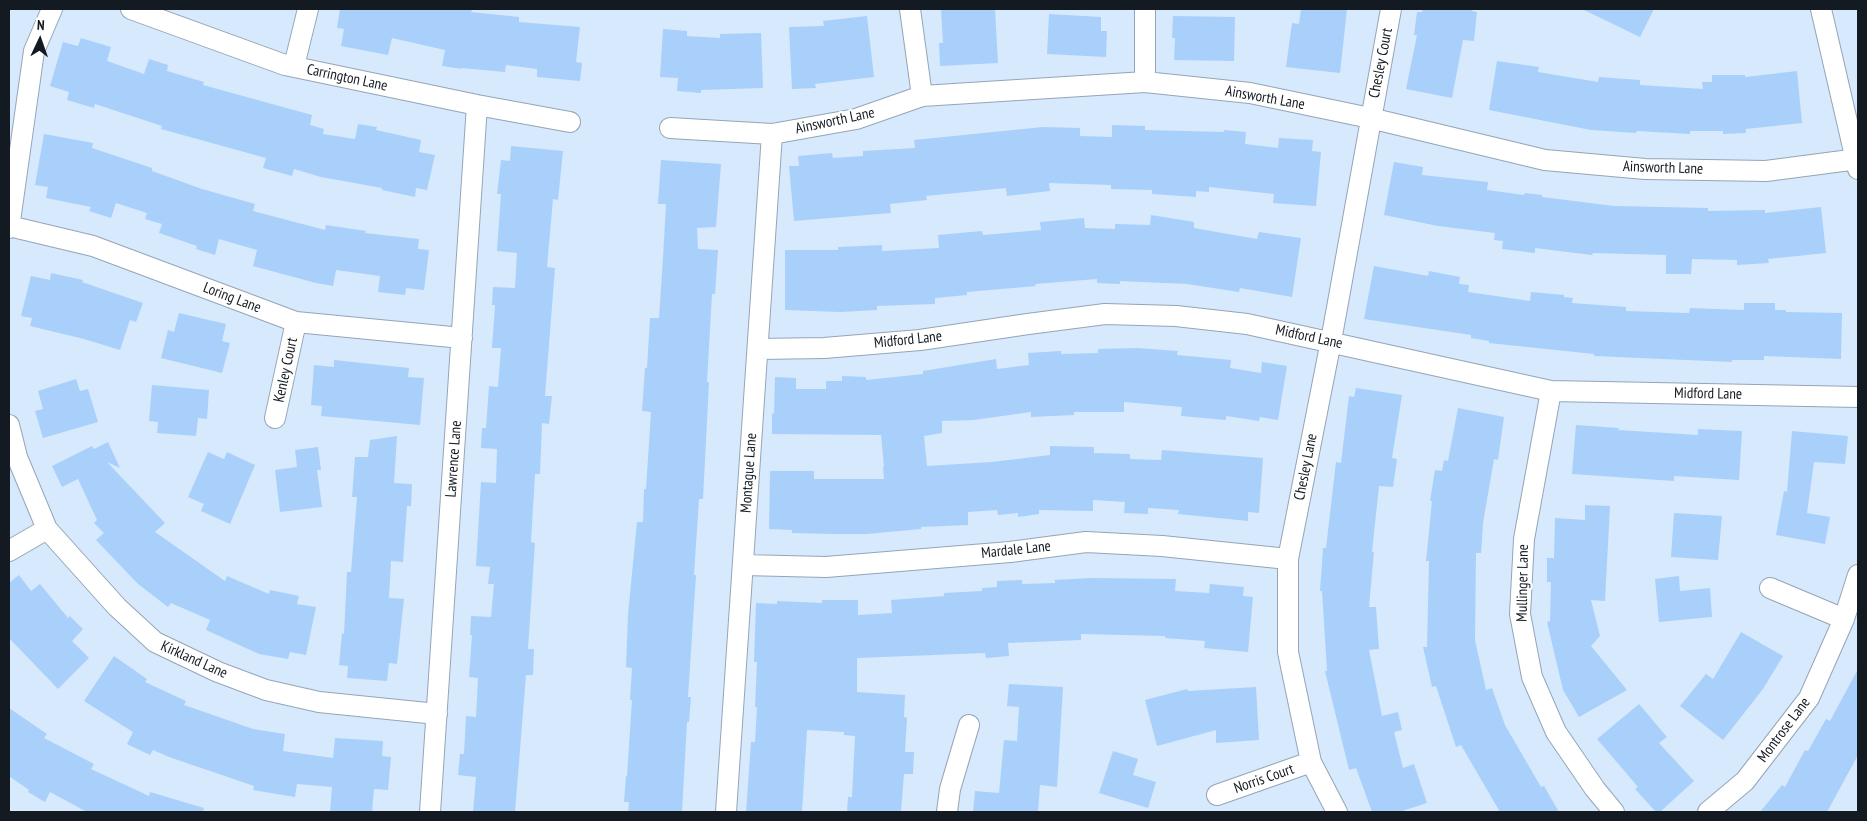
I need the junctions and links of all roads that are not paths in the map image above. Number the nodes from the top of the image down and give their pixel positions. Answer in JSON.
{"nodes":[{"id":1,"x":52,"y":9,"type":"edge"},
{"id":2,"x":131,"y":9,"type":"edge"},
{"id":3,"x":308,"y":9,"type":"edge"},
{"id":4,"x":910,"y":9,"type":"edge"},
{"id":5,"x":1145,"y":9,"type":"edge"},
{"id":6,"x":1391,"y":9,"type":"edge"},
{"id":7,"x":1821,"y":9,"type":"edge"},
{"id":8,"x":294,"y":66,"type":"junction"},
{"id":9,"x":1145,"y":82,"type":"junction"},
{"id":10,"x":922,"y":96,"type":"junction"},
{"id":11,"x":477,"y":105,"type":"junction"},
{"id":12,"x":1370,"y":118,"type":"junction"},
{"id":13,"x":570,"y":122,"type":"dead end"},
{"id":14,"x":670,"y":128,"type":"dead end"},
{"id":15,"x":772,"y":134,"type":"junction"},
{"id":16,"x":1858,"y":162,"type":"edge"},
{"id":17,"x":9,"y":227,"type":"edge"},
{"id":18,"x":296,"y":322,"type":"junction"},
{"id":19,"x":462,"y":338,"type":"junction"},
{"id":20,"x":1331,"y":341,"type":"junction"},
{"id":21,"x":758,"y":349,"type":"junction"},
{"id":22,"x":1551,"y":391,"type":"junction"},
{"id":23,"x":1858,"y":397,"type":"edge"},
{"id":24,"x":275,"y":418,"type":"dead end"},
{"id":25,"x":9,"y":425,"type":"edge"},
{"id":26,"x":47,"y":529,"type":"junction"},
{"id":27,"x":9,"y":551,"type":"edge"},
{"id":28,"x":1288,"y":559,"type":"junction"},
{"id":29,"x":743,"y":565,"type":"junction"},
{"id":30,"x":1858,"y":575,"type":"edge"},
{"id":31,"x":1770,"y":588,"type":"dead end"},
{"id":32,"x":1844,"y":619,"type":"junction"},
{"id":33,"x":437,"y":714,"type":"junction"},
{"id":34,"x":969,"y":725,"type":"dead end"},
{"id":35,"x":1311,"y":762,"type":"junction"},
{"id":36,"x":1216,"y":795,"type":"dead end"},
{"id":37,"x":430,"y":812,"type":"edge"},
{"id":38,"x":726,"y":812,"type":"edge"},
{"id":39,"x":947,"y":812,"type":"edge"},
{"id":40,"x":1337,"y":812,"type":"edge"},
{"id":41,"x":1614,"y":812,"type":"edge"},
{"id":42,"x":1708,"y":812,"type":"edge"}],
"edges":[{"from":1,"to":17,"type":"street"},
{"from":2,"to":8,"type":"street","name":"Carrington Lane"},
{"from":3,"to":8,"type":"street"},
{"from":4,"to":10,"type":"street"},
{"from":5,"to":9,"type":"street"},
{"from":6,"to":12,"type":"street","name":"Chesley Court"},
{"from":7,"to":16,"type":"street"},
{"from":8,"to":11,"type":"street","name":"Carrington Lane"},
{"from":9,"to":10,"type":"street","name":"Ainsworth Lane"},
{"from":9,"to":12,"type":"street","name":"Ainsworth Lane"},
{"from":10,"to":15,"type":"street","name":"Ainsworth Lane"},
{"from":11,"to":13,"type":"street","name":"Carrington Lane"},
{"from":11,"to":19,"type":"street","name":"Lawrence Lane"},
{"from":12,"to":16,"type":"street","name":"Ainsworth Lane"},
{"from":12,"to":20,"type":"street","name":"Chesley Lane"},
{"from":14,"to":15,"type":"street","name":"Ainsworth Lane"},
{"from":15,"to":21,"type":"street","name":"Montague Lane"},
{"from":17,"to":18,"type":"street","name":"Loring Lane"},
{"from":18,"to":19,"type":"street","name":"Loring Lane"},
{"from":18,"to":24,"type":"street","name":"Kenley Court"},
{"from":19,"to":33,"type":"street","name":"Lawrence Lane"},
{"from":20,"to":21,"type":"street","name":"Midford Lane"},
{"from":20,"to":22,"type":"street","name":"Midford Lane"},
{"from":20,"to":28,"type":"street","name":"Chesley Lane"},
{"from":21,"to":29,"type":"street","name":"Montague Lane"},
{"from":22,"to":23,"type":"street","name":"Midford Lane"},
{"from":22,"to":41,"type":"street","name":"Mullinger Lane"},
{"from":25,"to":26,"type":"street","name":"Kirkland Lane"},
{"from":26,"to":27,"type":"street"},
{"from":26,"to":33,"type":"street","name":"Kirkland Lane"},
{"from":28,"to":29,"type":"street","name":"Mardale Lane"},
{"from":28,"to":35,"type":"street","name":"Chesley Lane"},
{"from":29,"to":38,"type":"street","name":"Montague Lane"},
{"from":30,"to":32,"type":"street","name":"Montrose Lane"},
{"from":31,"to":32,"type":"street"},
{"from":32,"to":42,"type":"street","name":"Montrose Lane"},
{"from":33,"to":37,"type":"street","name":"Lawrence Lane"},
{"from":34,"to":39,"type":"street"},
{"from":35,"to":36,"type":"street","name":"Norris Court"},
{"from":35,"to":40,"type":"street","name":"Chesley Lane"}]}
